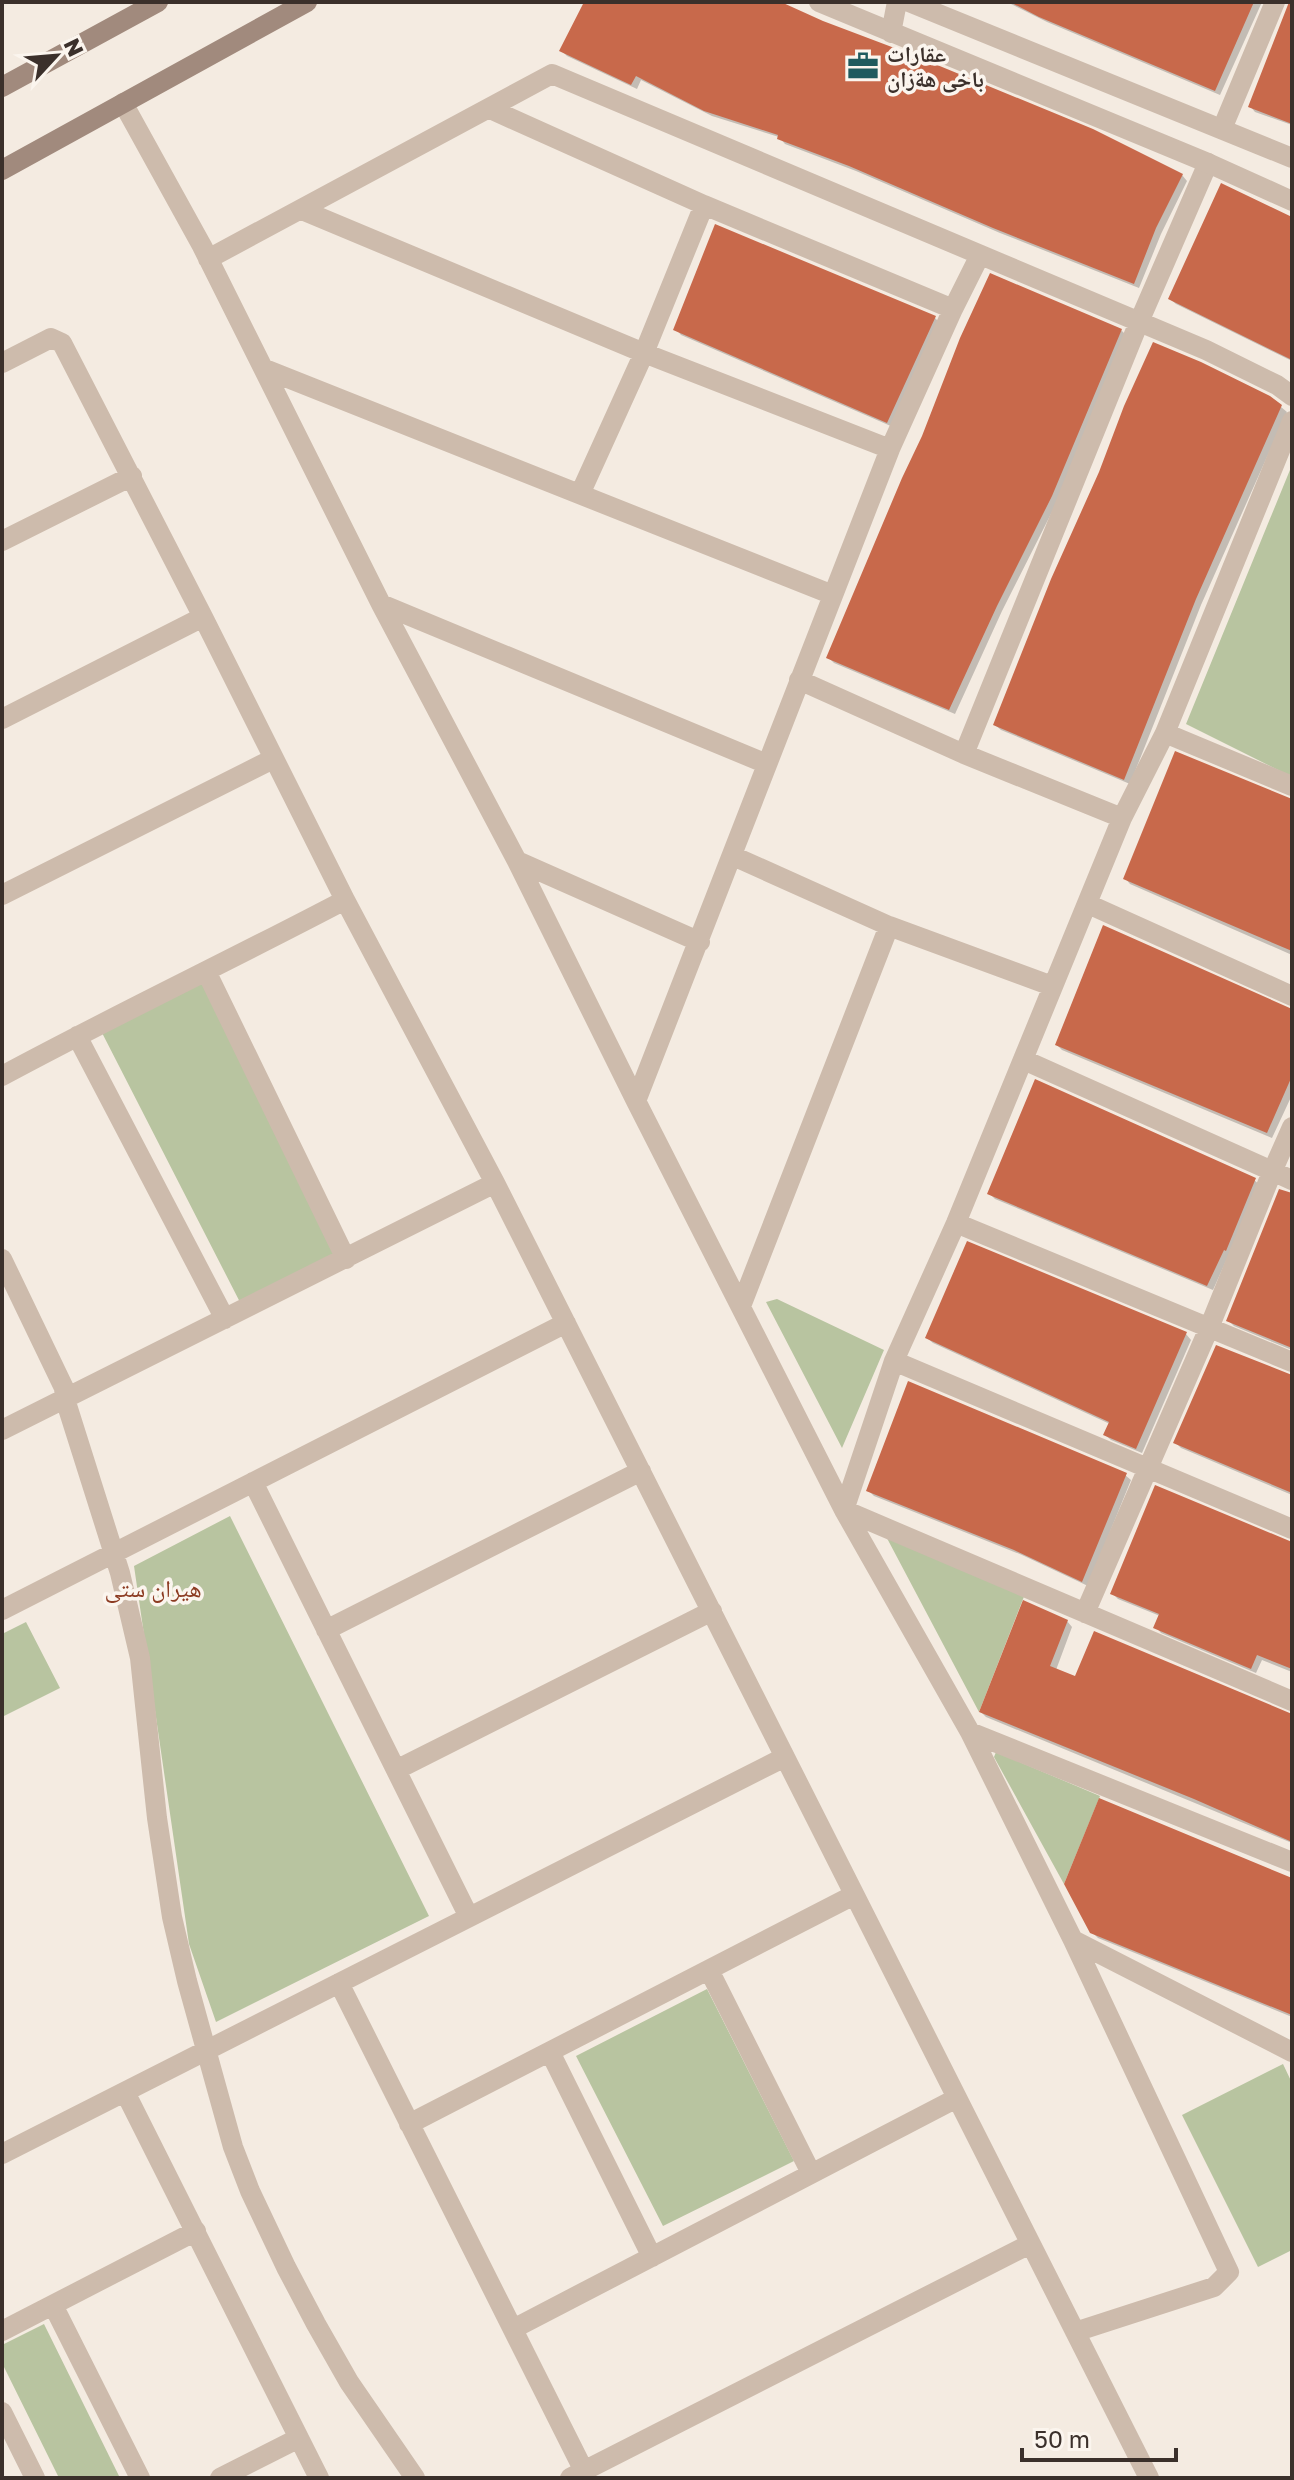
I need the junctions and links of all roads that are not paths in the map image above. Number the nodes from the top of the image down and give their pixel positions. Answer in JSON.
{"nodes":[{"id":1,"x":158,"y":2,"type":"edge"},
{"id":2,"x":307,"y":2,"type":"edge"},
{"id":3,"x":819,"y":2,"type":"edge"},
{"id":4,"x":897,"y":2,"type":"edge"},
{"id":5,"x":909,"y":2,"type":"edge"},
{"id":6,"x":1275,"y":2,"type":"edge"},
{"id":7,"x":891,"y":33,"type":"junction"},
{"id":8,"x":2,"y":87,"type":"edge"},
{"id":9,"x":123,"y":103,"type":"junction"},
{"id":10,"x":490,"y":109,"type":"junction"},
{"id":11,"x":1222,"y":129,"type":"junction"},
{"id":12,"x":1292,"y":158,"type":"edge"},
{"id":13,"x":1208,"y":163,"type":"junction"},
{"id":14,"x":2,"y":170,"type":"edge"},
{"id":15,"x":1292,"y":201,"type":"edge"},
{"id":16,"x":704,"y":205,"type":"junction"},
{"id":17,"x":302,"y":210,"type":"junction"},
{"id":18,"x":980,"y":255,"type":"junction"},
{"id":19,"x":208,"y":259,"type":"junction"},
{"id":20,"x":953,"y":309,"type":"junction"},
{"id":21,"x":1139,"y":322,"type":"junction"},
{"id":22,"x":644,"y":353,"type":"junction"},
{"id":23,"x":2,"y":363,"type":"edge"},
{"id":24,"x":265,"y":369,"type":"junction"},
{"id":25,"x":1292,"y":396,"type":"edge"},
{"id":26,"x":1292,"y":421,"type":"edge"},
{"id":27,"x":890,"y":449,"type":"junction"},
{"id":28,"x":132,"y":476,"type":"junction"},
{"id":29,"x":580,"y":494,"type":"junction"},
{"id":30,"x":2,"y":541,"type":"edge"},
{"id":31,"x":833,"y":595,"type":"junction"},
{"id":32,"x":381,"y":604,"type":"junction"},
{"id":33,"x":203,"y":617,"type":"junction"},
{"id":34,"x":799,"y":680,"type":"junction"},
{"id":35,"x":2,"y":719,"type":"edge"},
{"id":36,"x":1165,"y":733,"type":"junction"},
{"id":37,"x":964,"y":754,"type":"junction"},
{"id":38,"x":273,"y":759,"type":"junction"},
{"id":39,"x":767,"y":764,"type":"junction"},
{"id":40,"x":1292,"y":786,"type":"edge"},
{"id":41,"x":1122,"y":818,"type":"junction"},
{"id":42,"x":733,"y":856,"type":"junction"},
{"id":43,"x":517,"y":861,"type":"junction"},
{"id":44,"x":2,"y":895,"type":"edge"},
{"id":45,"x":345,"y":900,"type":"junction"},
{"id":46,"x":1088,"y":904,"type":"junction"},
{"id":47,"x":889,"y":926,"type":"junction"},
{"id":48,"x":700,"y":942,"type":"junction"},
{"id":49,"x":207,"y":973,"type":"junction"},
{"id":50,"x":1052,"y":986,"type":"junction"},
{"id":51,"x":1292,"y":996,"type":"edge"},
{"id":52,"x":77,"y":1036,"type":"junction"},
{"id":53,"x":1024,"y":1060,"type":"junction"},
{"id":54,"x":2,"y":1076,"type":"edge"},
{"id":55,"x":636,"y":1101,"type":"junction"},
{"id":56,"x":1292,"y":1127,"type":"edge"},
{"id":57,"x":1272,"y":1172,"type":"junction"},
{"id":58,"x":1292,"y":1180,"type":"edge"},
{"id":59,"x":495,"y":1183,"type":"junction"},
{"id":60,"x":956,"y":1223,"type":"junction"},
{"id":61,"x":2,"y":1259,"type":"edge"},
{"id":62,"x":346,"y":1259,"type":"junction"},
{"id":63,"x":741,"y":1306,"type":"junction"},
{"id":64,"x":225,"y":1319,"type":"junction"},
{"id":65,"x":566,"y":1323,"type":"junction"},
{"id":66,"x":1209,"y":1328,"type":"junction"},
{"id":67,"x":894,"y":1361,"type":"junction"},
{"id":68,"x":1292,"y":1362,"type":"edge"},
{"id":69,"x":65,"y":1399,"type":"junction"},
{"id":70,"x":2,"y":1430,"type":"edge"},
{"id":71,"x":1147,"y":1468,"type":"junction"},
{"id":72,"x":641,"y":1471,"type":"junction"},
{"id":73,"x":253,"y":1482,"type":"junction"},
{"id":74,"x":844,"y":1510,"type":"junction"},
{"id":75,"x":1292,"y":1529,"type":"edge"},
{"id":76,"x":114,"y":1553,"type":"junction"},
{"id":77,"x":2,"y":1610,"type":"edge"},
{"id":78,"x":712,"y":1611,"type":"junction"},
{"id":79,"x":1085,"y":1613,"type":"junction"},
{"id":80,"x":326,"y":1630,"type":"junction"},
{"id":81,"x":1292,"y":1701,"type":"edge"},
{"id":82,"x":970,"y":1732,"type":"junction"},
{"id":83,"x":785,"y":1757,"type":"junction"},
{"id":84,"x":396,"y":1770,"type":"junction"},
{"id":85,"x":1292,"y":1862,"type":"edge"},
{"id":86,"x":854,"y":1895,"type":"junction"},
{"id":87,"x":469,"y":1917,"type":"junction"},
{"id":88,"x":1073,"y":1940,"type":"junction"},
{"id":89,"x":709,"y":1970,"type":"junction"},
{"id":90,"x":339,"y":1983,"type":"junction"},
{"id":91,"x":206,"y":2051,"type":"junction"},
{"id":92,"x":550,"y":2052,"type":"junction"},
{"id":93,"x":1292,"y":2052,"type":"edge"},
{"id":94,"x":125,"y":2092,"type":"junction"},
{"id":95,"x":957,"y":2098,"type":"junction"},
{"id":96,"x":409,"y":2124,"type":"junction"},
{"id":97,"x":2,"y":2154,"type":"edge"},
{"id":98,"x":811,"y":2173,"type":"junction"},
{"id":99,"x":196,"y":2231,"type":"junction"},
{"id":100,"x":1030,"y":2244,"type":"junction"},
{"id":101,"x":652,"y":2257,"type":"junction"},
{"id":102,"x":53,"y":2305,"type":"junction"},
{"id":103,"x":513,"y":2329,"type":"junction"},
{"id":104,"x":2,"y":2331,"type":"edge"},
{"id":105,"x":1075,"y":2332,"type":"junction"},
{"id":106,"x":2,"y":2412,"type":"edge"},
{"id":107,"x":299,"y":2438,"type":"junction"},
{"id":108,"x":577,"y":2474,"type":"edge"},
{"id":109,"x":35,"y":2478,"type":"edge"},
{"id":110,"x":140,"y":2478,"type":"edge"},
{"id":111,"x":220,"y":2478,"type":"edge"},
{"id":112,"x":319,"y":2478,"type":"edge"},
{"id":113,"x":415,"y":2478,"type":"edge"},
{"id":114,"x":1149,"y":2478,"type":"edge"}],
"edges":[{"from":1,"to":8,"type":"main road"},
{"from":2,"to":9,"type":"main road"},
{"from":3,"to":7,"type":"street"},
{"from":4,"to":7,"type":"street"},
{"from":5,"to":11,"type":"street"},
{"from":6,"to":11,"type":"street"},
{"from":7,"to":13,"type":"street"},
{"from":9,"to":14,"type":"main road"},
{"from":9,"to":19,"type":"street"},
{"from":10,"to":16,"type":"street"},
{"from":10,"to":17,"type":"street"},
{"from":10,"to":18,"type":"street"},
{"from":11,"to":12,"type":"street"},
{"from":13,"to":15,"type":"street"},
{"from":13,"to":21,"type":"street"},
{"from":16,"to":20,"type":"street"},
{"from":16,"to":22,"type":"street"},
{"from":17,"to":19,"type":"street"},
{"from":17,"to":22,"type":"street"},
{"from":18,"to":20,"type":"street"},
{"from":18,"to":21,"type":"street"},
{"from":19,"to":24,"type":"street"},
{"from":20,"to":27,"type":"street"},
{"from":21,"to":25,"type":"street"},
{"from":21,"to":37,"type":"street"},
{"from":22,"to":27,"type":"street"},
{"from":22,"to":29,"type":"street"},
{"from":23,"to":28,"type":"street"},
{"from":24,"to":29,"type":"street"},
{"from":24,"to":32,"type":"street"},
{"from":26,"to":36,"type":"street"},
{"from":27,"to":31,"type":"street"},
{"from":28,"to":30,"type":"street"},
{"from":28,"to":33,"type":"street"},
{"from":29,"to":31,"type":"street"},
{"from":31,"to":34,"type":"street"},
{"from":32,"to":39,"type":"street"},
{"from":32,"to":43,"type":"street"},
{"from":33,"to":35,"type":"street"},
{"from":33,"to":38,"type":"street"},
{"from":34,"to":37,"type":"street"},
{"from":34,"to":39,"type":"street"},
{"from":36,"to":40,"type":"street"},
{"from":36,"to":41,"type":"street"},
{"from":37,"to":41,"type":"street"},
{"from":38,"to":44,"type":"street"},
{"from":38,"to":45,"type":"street"},
{"from":39,"to":42,"type":"street"},
{"from":41,"to":46,"type":"street"},
{"from":42,"to":47,"type":"street"},
{"from":42,"to":48,"type":"street"},
{"from":43,"to":48,"type":"street"},
{"from":43,"to":55,"type":"street"},
{"from":45,"to":49,"type":"street"},
{"from":45,"to":59,"type":"street"},
{"from":46,"to":50,"type":"street"},
{"from":46,"to":51,"type":"street"},
{"from":47,"to":50,"type":"street"},
{"from":47,"to":63,"type":"street"},
{"from":48,"to":55,"type":"street"},
{"from":49,"to":52,"type":"street"},
{"from":49,"to":62,"type":"street"},
{"from":50,"to":53,"type":"street"},
{"from":52,"to":54,"type":"street"},
{"from":52,"to":64,"type":"street"},
{"from":53,"to":57,"type":"street"},
{"from":53,"to":60,"type":"street"},
{"from":55,"to":63,"type":"street"},
{"from":56,"to":57,"type":"street"},
{"from":57,"to":58,"type":"street"},
{"from":57,"to":66,"type":"street"},
{"from":59,"to":62,"type":"street"},
{"from":59,"to":65,"type":"street"},
{"from":60,"to":66,"type":"street"},
{"from":60,"to":67,"type":"street"},
{"from":61,"to":69,"type":"street"},
{"from":62,"to":64,"type":"street"},
{"from":63,"to":74,"type":"street"},
{"from":64,"to":69,"type":"street"},
{"from":65,"to":72,"type":"street"},
{"from":65,"to":73,"type":"street"},
{"from":66,"to":68,"type":"street"},
{"from":66,"to":71,"type":"street"},
{"from":67,"to":71,"type":"street"},
{"from":67,"to":74,"type":"street"},
{"from":69,"to":70,"type":"street"},
{"from":69,"to":76,"type":"street"},
{"from":71,"to":75,"type":"street"},
{"from":71,"to":79,"type":"street"},
{"from":72,"to":78,"type":"street"},
{"from":72,"to":80,"type":"street"},
{"from":73,"to":76,"type":"street"},
{"from":73,"to":80,"type":"street"},
{"from":74,"to":79,"type":"street"},
{"from":74,"to":82,"type":"street"},
{"from":76,"to":77,"type":"street"},
{"from":76,"to":91,"type":"street"},
{"from":78,"to":83,"type":"street"},
{"from":78,"to":84,"type":"street"},
{"from":79,"to":81,"type":"street"},
{"from":80,"to":84,"type":"street"},
{"from":82,"to":85,"type":"street"},
{"from":82,"to":88,"type":"street"},
{"from":83,"to":86,"type":"street"},
{"from":83,"to":87,"type":"street"},
{"from":84,"to":87,"type":"street"},
{"from":86,"to":89,"type":"street"},
{"from":86,"to":95,"type":"street"},
{"from":87,"to":90,"type":"street"},
{"from":88,"to":93,"type":"street"},
{"from":88,"to":105,"type":"street"},
{"from":89,"to":92,"type":"street"},
{"from":89,"to":98,"type":"street"},
{"from":90,"to":91,"type":"street"},
{"from":90,"to":96,"type":"street"},
{"from":91,"to":94,"type":"street"},
{"from":91,"to":113,"type":"street"},
{"from":92,"to":96,"type":"street"},
{"from":92,"to":101,"type":"street"},
{"from":94,"to":97,"type":"street"},
{"from":94,"to":99,"type":"street"},
{"from":95,"to":98,"type":"street"},
{"from":95,"to":100,"type":"street"},
{"from":96,"to":103,"type":"street"},
{"from":98,"to":101,"type":"street"},
{"from":99,"to":102,"type":"street"},
{"from":99,"to":107,"type":"street"},
{"from":100,"to":105,"type":"street"},
{"from":100,"to":108,"type":"street"},
{"from":101,"to":103,"type":"street"},
{"from":102,"to":104,"type":"street"},
{"from":102,"to":110,"type":"street"},
{"from":103,"to":108,"type":"street"},
{"from":105,"to":114,"type":"street"},
{"from":106,"to":109,"type":"street"},
{"from":107,"to":111,"type":"street"},
{"from":107,"to":112,"type":"street"}]}
